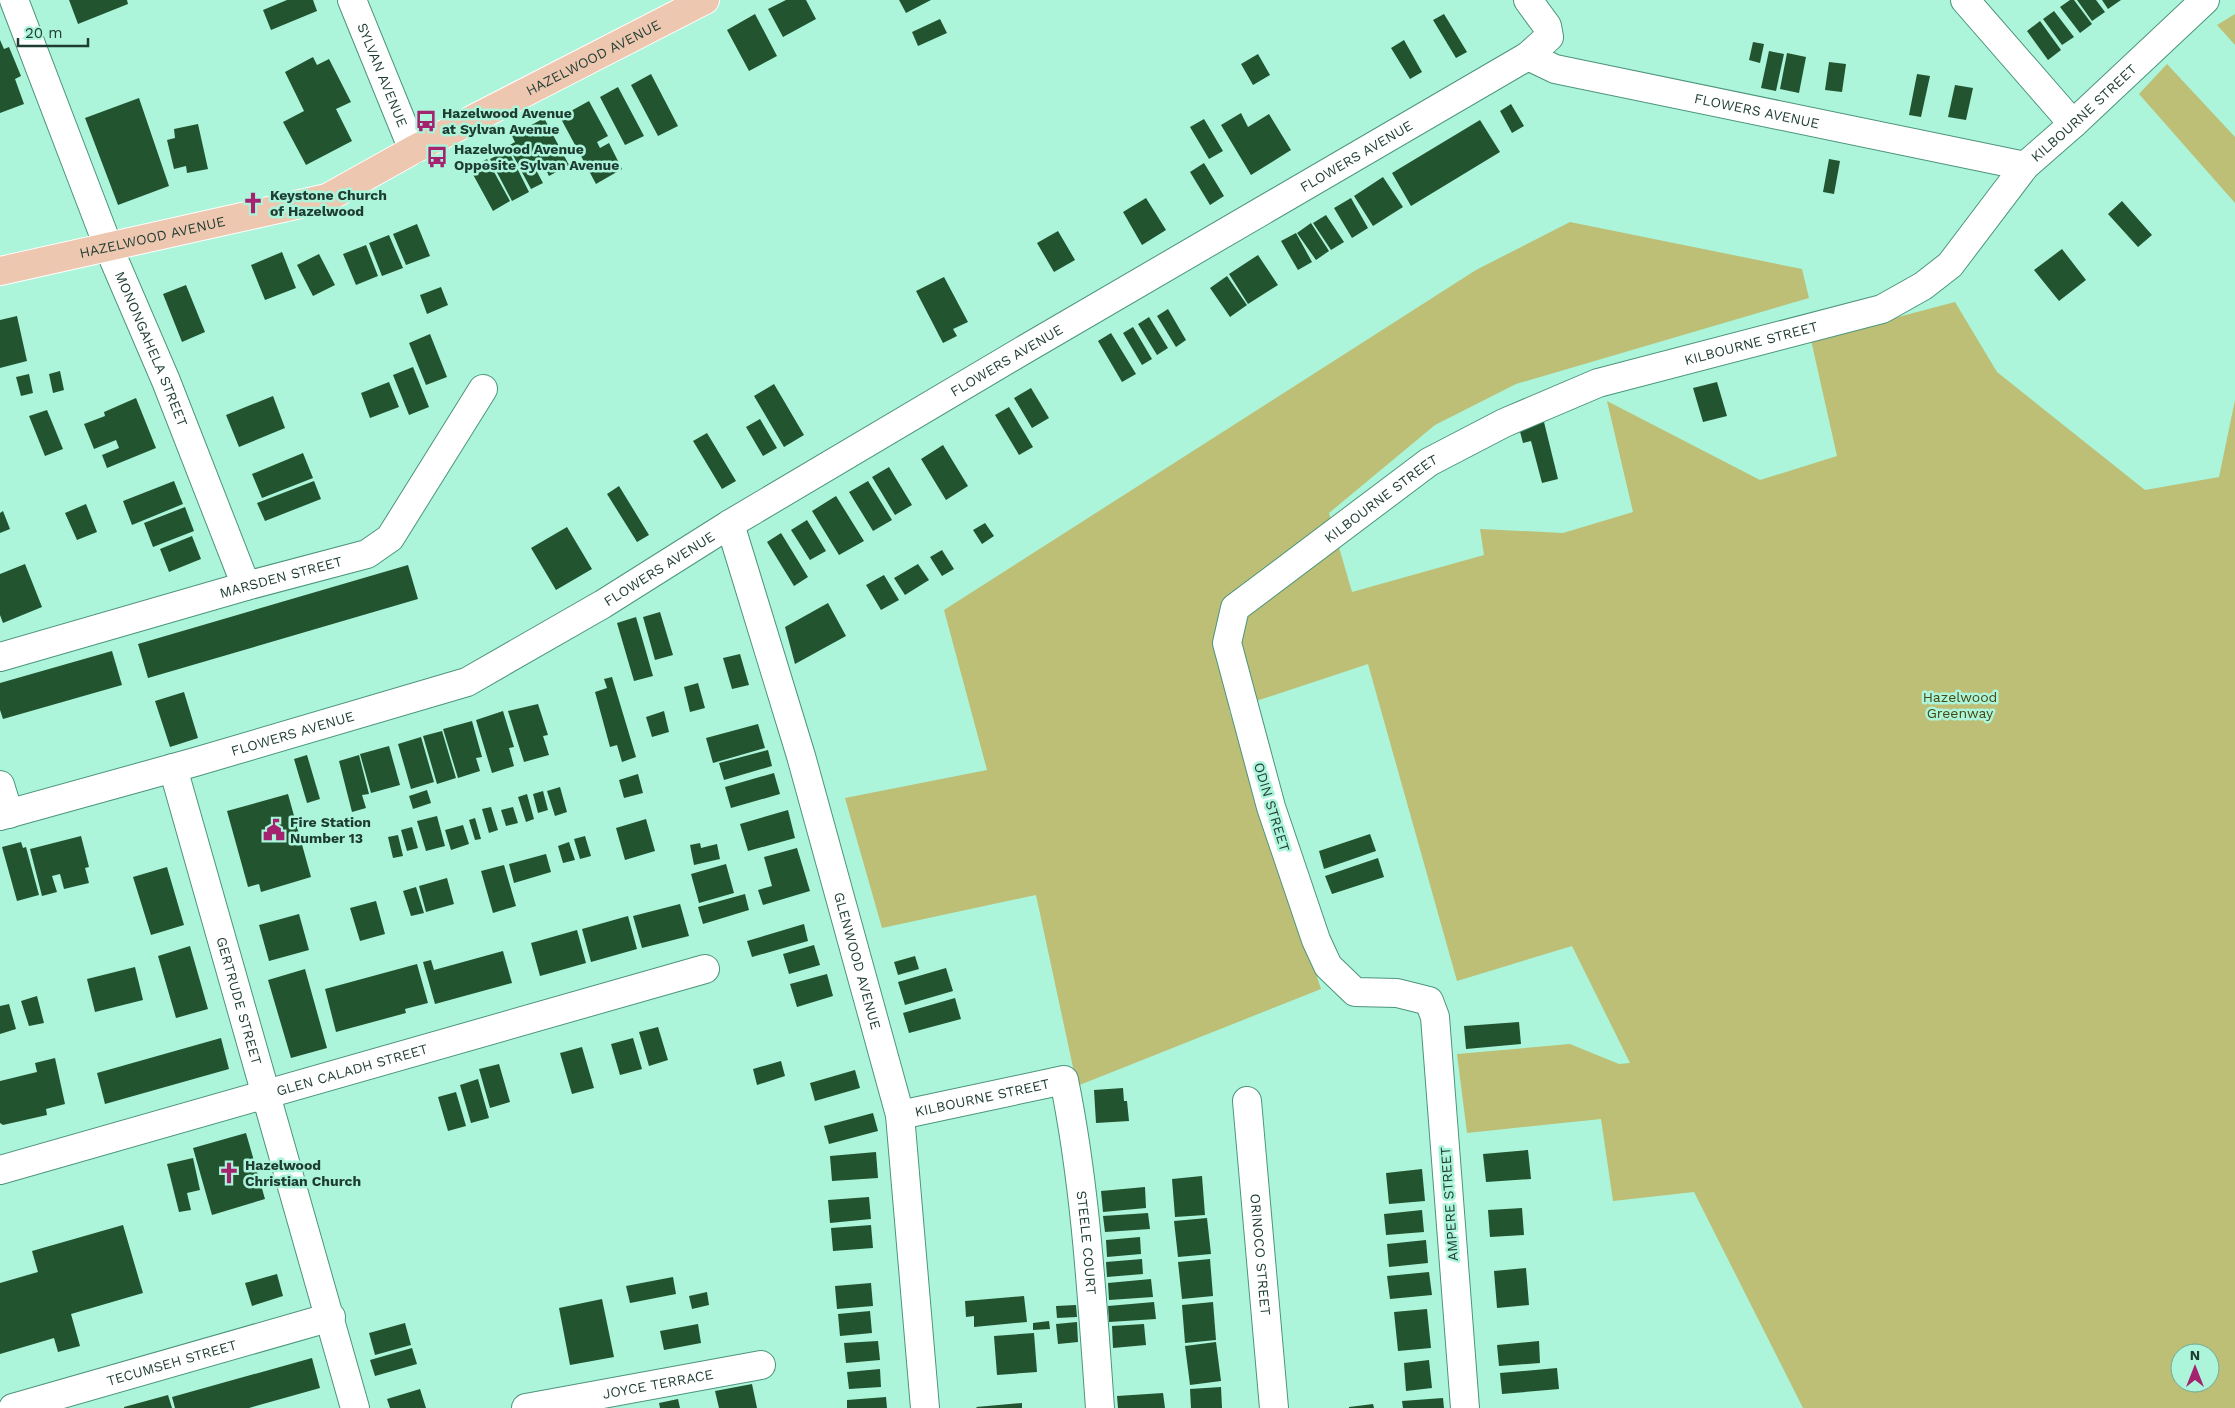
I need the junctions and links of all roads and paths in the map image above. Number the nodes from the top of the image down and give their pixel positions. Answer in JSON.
{"nodes":[{"id":1,"x":14,"y":0,"type":"edge"},
{"id":2,"x":352,"y":0,"type":"edge"},
{"id":3,"x":705,"y":0,"type":"edge"},
{"id":4,"x":1528,"y":0,"type":"edge"},
{"id":5,"x":1965,"y":0,"type":"edge"},
{"id":6,"x":2205,"y":0,"type":"edge"},
{"id":7,"x":1528,"y":56,"type":"junction"},
{"id":8,"x":2073,"y":124,"type":"junction"},
{"id":9,"x":413,"y":150,"type":"junction"},
{"id":10,"x":2025,"y":166,"type":"junction"},
{"id":11,"x":108,"y":246,"type":"junction"},
{"id":12,"x":0,"y":271,"type":"edge"},
{"id":13,"x":483,"y":389,"type":"dead end"},
{"id":14,"x":730,"y":524,"type":"junction"},
{"id":15,"x":246,"y":586,"type":"junction"},
{"id":16,"x":1236,"y":608,"type":"joint"},
{"id":17,"x":0,"y":657,"type":"edge"},
{"id":18,"x":173,"y":768,"type":"junction"},
{"id":19,"x":0,"y":785,"type":"edge"},
{"id":20,"x":4,"y":815,"type":"edge"},
{"id":21,"x":705,"y":969,"type":"dead end"},
{"id":22,"x":1429,"y":1001,"type":"joint"},
{"id":23,"x":1064,"y":1080,"type":"joint"},
{"id":24,"x":264,"y":1094,"type":"junction"},
{"id":25,"x":1247,"y":1100,"type":"dead end"},
{"id":26,"x":900,"y":1115,"type":"junction"},
{"id":27,"x":0,"y":1170,"type":"edge"},
{"id":28,"x":331,"y":1317,"type":"junction"},
{"id":29,"x":761,"y":1365,"type":"dead end"},
{"id":30,"x":13,"y":1408,"type":"edge"},
{"id":31,"x":355,"y":1408,"type":"edge"},
{"id":32,"x":526,"y":1408,"type":"edge"},
{"id":33,"x":925,"y":1408,"type":"edge"},
{"id":34,"x":1100,"y":1408,"type":"edge"},
{"id":35,"x":1274,"y":1408,"type":"edge"},
{"id":36,"x":1465,"y":1408,"type":"edge"}],
"edges":[{"from":1,"to":11,"type":"street","name":"MONONGAHELA STREET"},
{"from":2,"to":9,"type":"street","name":"SYLVAN AVENUE"},
{"from":3,"to":9,"type":"main road","name":"HAZELWOOD AVENUE"},
{"from":4,"to":7,"type":"street"},
{"from":5,"to":8,"type":"street"},
{"from":6,"to":8,"type":"street","name":"KILBOURNE STREET"},
{"from":7,"to":10,"type":"street","name":"FLOWERS AVENUE"},
{"from":7,"to":14,"type":"street","name":"FLOWERS AVENUE"},
{"from":8,"to":10,"type":"street","name":"KILBOURNE STREET"},
{"from":9,"to":11,"type":"main road","name":"HAZELWOOD AVENUE"},
{"from":10,"to":16,"type":"street","name":"KILBOURNE STREET"},
{"from":11,"to":12,"type":"main road","name":"HAZELWOOD AVENUE"},
{"from":11,"to":15,"type":"street","name":"MONONGAHELA STREET"},
{"from":13,"to":15,"type":"street","name":"MARSDEN STREET"},
{"from":14,"to":18,"type":"street","name":"FLOWERS AVENUE"},
{"from":14,"to":26,"type":"street","name":"GLENWOOD AVENUE"},
{"from":15,"to":17,"type":"street","name":"MARSDEN STREET"},
{"from":16,"to":22,"type":"street","name":"ODIN STREET"},
{"from":18,"to":20,"type":"street","name":"FLOWERS AVENUE"},
{"from":18,"to":24,"type":"street","name":"GERTRUDE STREET"},
{"from":19,"to":20,"type":"street"},
{"from":21,"to":24,"type":"street","name":"GLEN CALADH STREET"},
{"from":22,"to":36,"type":"street","name":"AMPERE STREET"},
{"from":23,"to":26,"type":"street","name":"KILBOURNE STREET"},
{"from":23,"to":34,"type":"street","name":"STEELE COURT"},
{"from":24,"to":27,"type":"street","name":"GLEN CALADH STREET"},
{"from":24,"to":28,"type":"street","name":"GERTRUDE STREET"},
{"from":25,"to":35,"type":"street","name":"ORINOCO STREET"},
{"from":26,"to":33,"type":"street","name":"GLENWOOD AVENUE"},
{"from":28,"to":30,"type":"street","name":"TECUMSEH STREET"},
{"from":28,"to":31,"type":"street","name":"GERTRUDE STREET"},
{"from":29,"to":32,"type":"street","name":"JOYCE TERRACE"}]}
